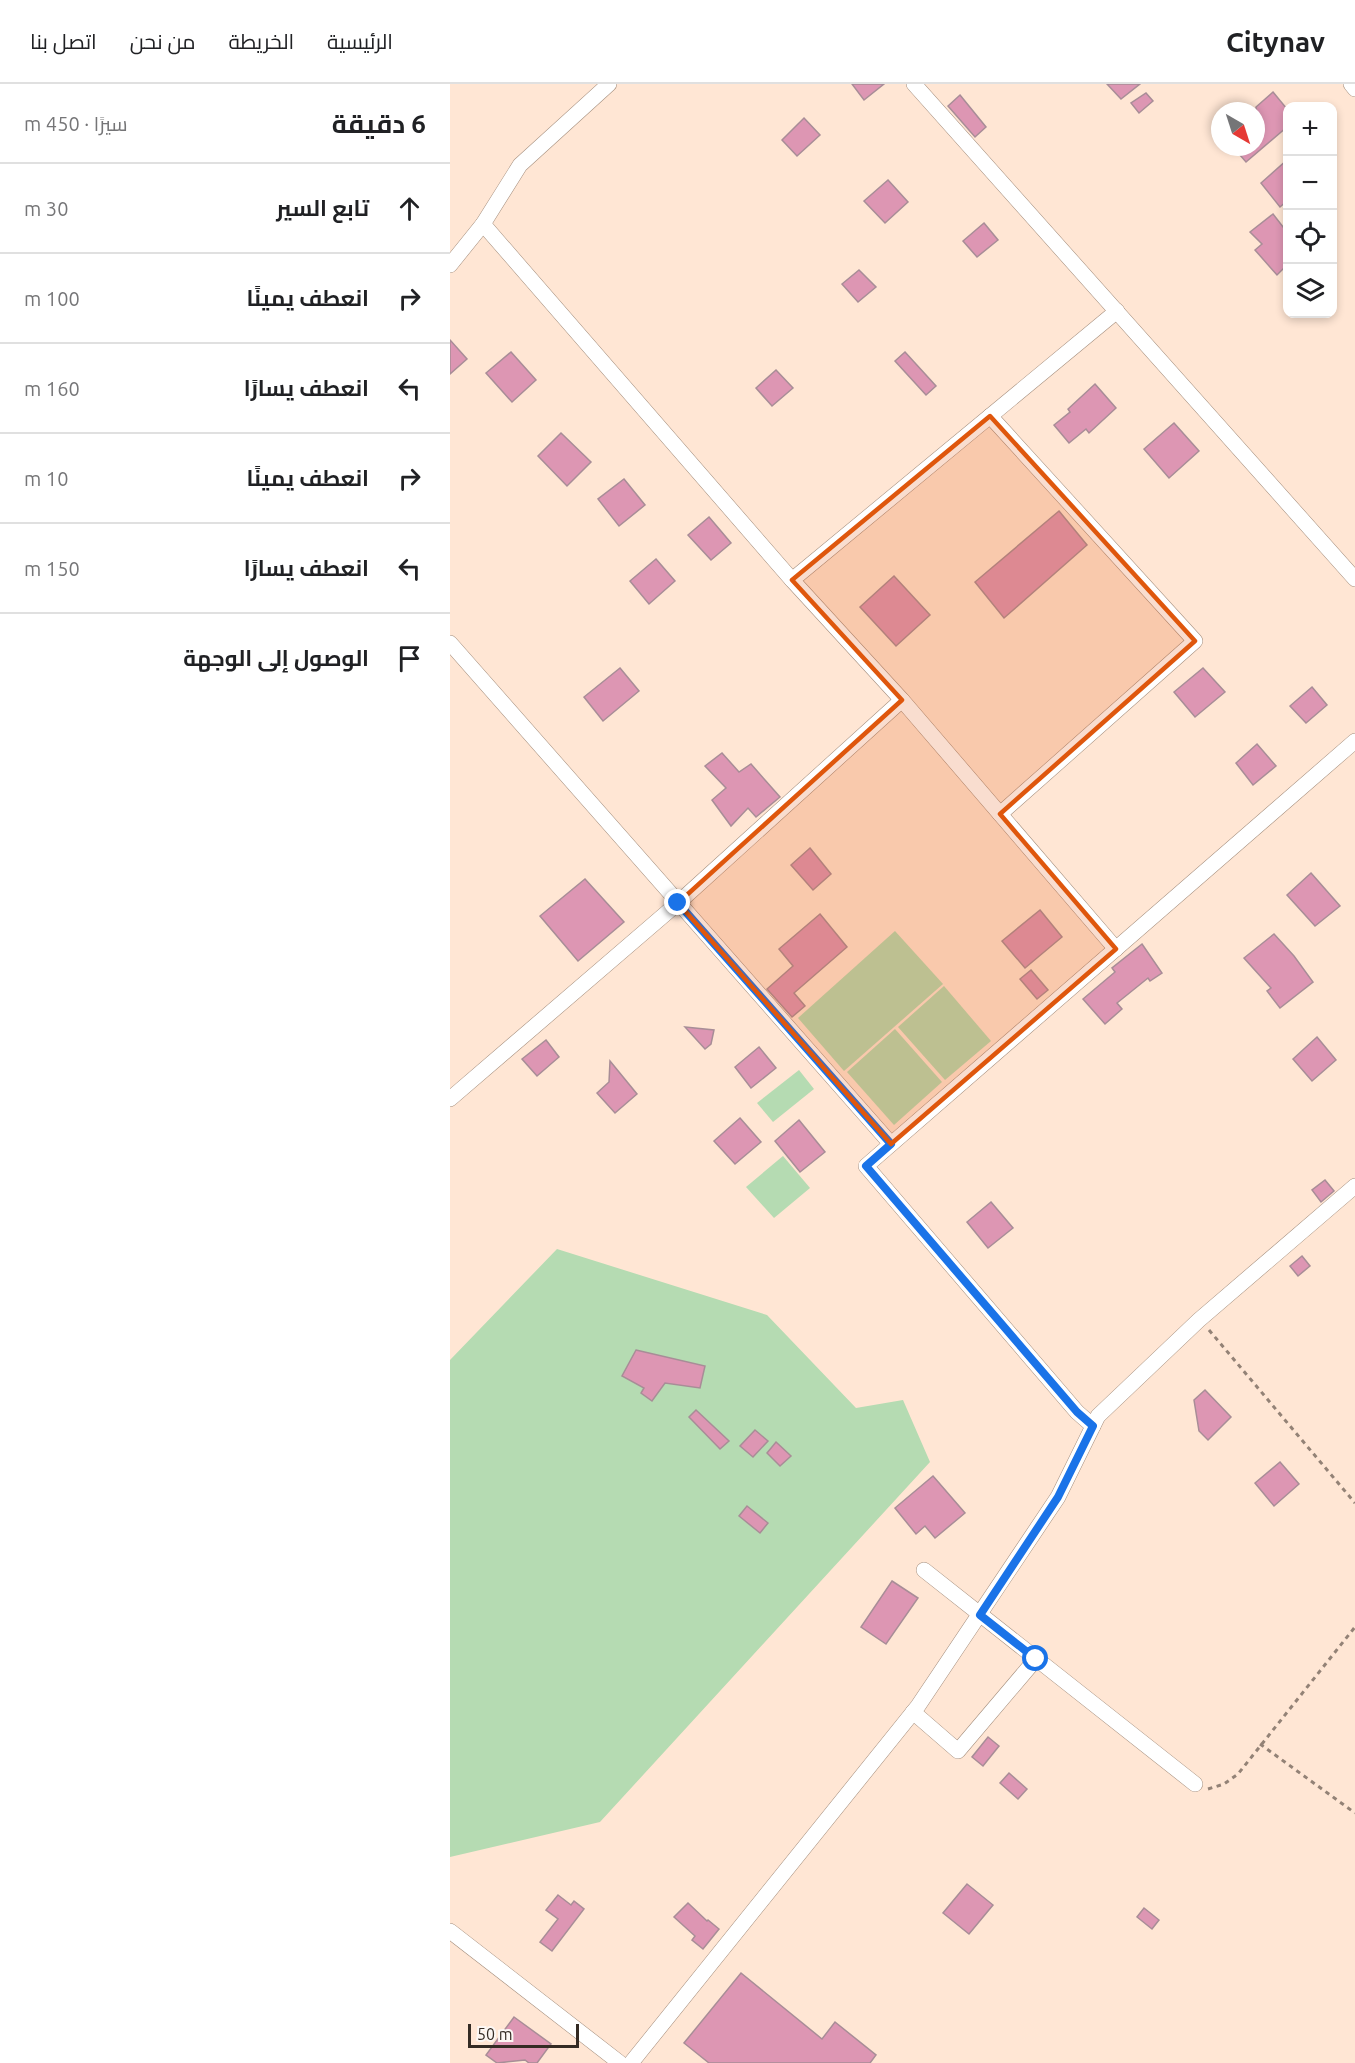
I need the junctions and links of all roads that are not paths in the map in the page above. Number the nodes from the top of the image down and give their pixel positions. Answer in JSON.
{"nodes":[{"id":1,"x":609,"y":84,"type":"edge"},
{"id":2,"x":914,"y":84,"type":"edge"},
{"id":3,"x":1351,"y":84,"type":"edge"},
{"id":4,"x":1355,"y":88,"type":"edge"},
{"id":5,"x":483,"y":224,"type":"junction"},
{"id":6,"x":450,"y":265,"type":"edge"},
{"id":7,"x":1117,"y":311,"type":"junction"},
{"id":8,"x":990,"y":416,"type":"junction"},
{"id":9,"x":1355,"y":579,"type":"edge"},
{"id":10,"x":792,"y":580,"type":"junction"},
{"id":11,"x":450,"y":644,"type":"edge"},
{"id":12,"x":902,"y":700,"type":"junction"},
{"id":13,"x":1355,"y":741,"type":"edge"},
{"id":14,"x":1000,"y":814,"type":"junction"},
{"id":15,"x":678,"y":903,"type":"junction"},
{"id":16,"x":1116,"y":949,"type":"junction"},
{"id":17,"x":450,"y":1099,"type":"edge"},
{"id":18,"x":891,"y":1144,"type":"junction"},
{"id":19,"x":1355,"y":1186,"type":"edge"},
{"id":20,"x":1093,"y":1426,"type":"junction"},
{"id":21,"x":924,"y":1570,"type":"dead end"},
{"id":22,"x":980,"y":1615,"type":"junction"},
{"id":23,"x":1036,"y":1659,"type":"junction"},
{"id":24,"x":913,"y":1713,"type":"junction"},
{"id":25,"x":1195,"y":1784,"type":"road end"},
{"id":26,"x":450,"y":1931,"type":"edge"},
{"id":27,"x":620,"y":2063,"type":"edge"},
{"id":28,"x":632,"y":2063,"type":"edge"}],
"edges":[{"from":1,"to":5,"type":"street"},
{"from":2,"to":7,"type":"street"},
{"from":3,"to":4,"type":"street"},
{"from":5,"to":6,"type":"street"},
{"from":5,"to":10,"type":"street"},
{"from":7,"to":8,"type":"street"},
{"from":7,"to":9,"type":"street"},
{"from":8,"to":10,"type":"street"},
{"from":8,"to":14,"type":"street"},
{"from":10,"to":12,"type":"street"},
{"from":11,"to":15,"type":"street"},
{"from":12,"to":14,"type":"street"},
{"from":12,"to":15,"type":"street"},
{"from":13,"to":16,"type":"street"},
{"from":14,"to":16,"type":"street"},
{"from":15,"to":17,"type":"street"},
{"from":15,"to":18,"type":"street"},
{"from":16,"to":18,"type":"street"},
{"from":18,"to":20,"type":"street"},
{"from":19,"to":20,"type":"street"},
{"from":20,"to":22,"type":"street"},
{"from":21,"to":22,"type":"street"},
{"from":22,"to":23,"type":"street"},
{"from":22,"to":24,"type":"street"},
{"from":23,"to":24,"type":"street"},
{"from":23,"to":25,"type":"street"},
{"from":24,"to":28,"type":"street"},
{"from":26,"to":27,"type":"street"}]}
